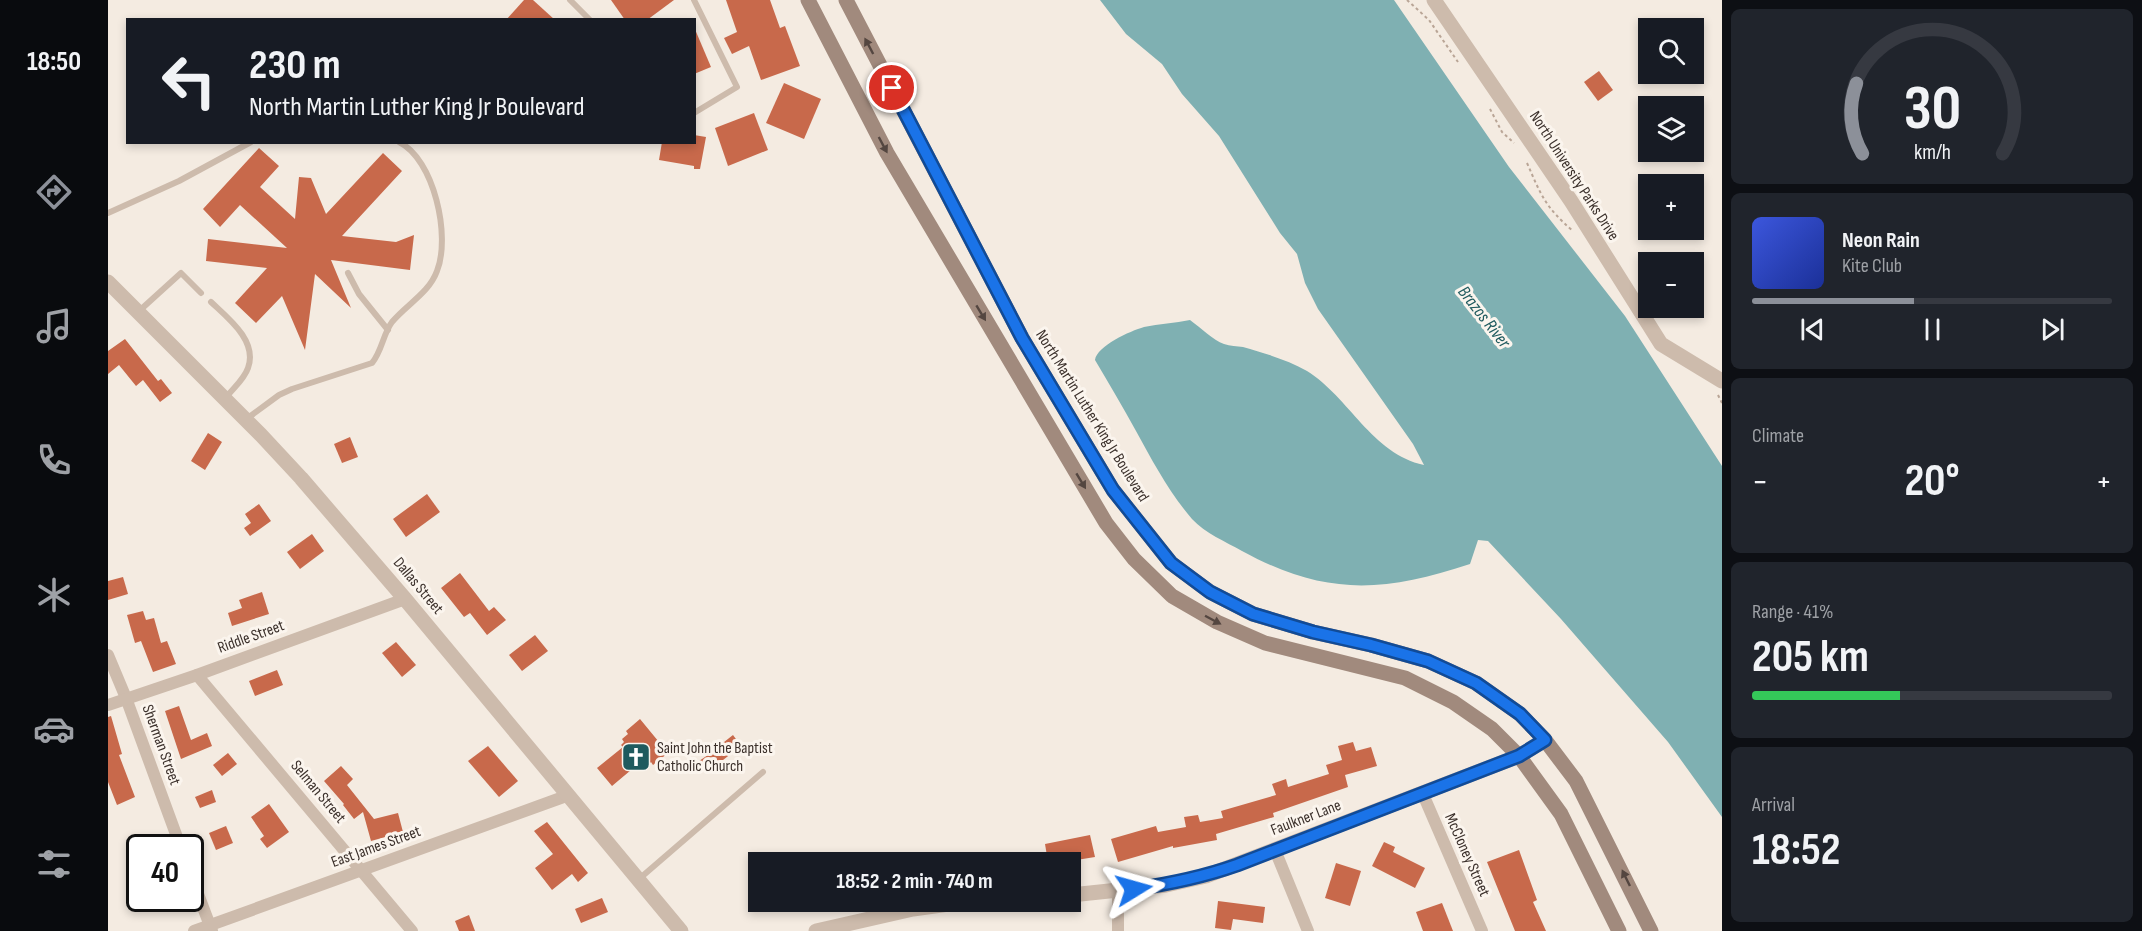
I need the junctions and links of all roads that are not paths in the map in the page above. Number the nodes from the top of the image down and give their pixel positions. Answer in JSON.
{"nodes":[{"id":1,"x":570,"y":0,"type":"edge"},
{"id":2,"x":694,"y":0,"type":"edge"},
{"id":3,"x":808,"y":0,"type":"edge"},
{"id":4,"x":846,"y":0,"type":"edge"},
{"id":5,"x":1434,"y":0,"type":"edge"},
{"id":6,"x":588,"y":18,"type":"edge"},
{"id":7,"x":696,"y":112,"type":"edge"},
{"id":8,"x":247,"y":144,"type":"edge"},
{"id":9,"x":402,"y":144,"type":"edge"},
{"id":10,"x":108,"y":213,"type":"edge"},
{"id":11,"x":348,"y":273,"type":"dead end"},
{"id":12,"x":108,"y":282,"type":"edge"},
{"id":13,"x":201,"y":293,"type":"dead end"},
{"id":14,"x":211,"y":302,"type":"dead end"},
{"id":15,"x":138,"y":312,"type":"junction"},
{"id":16,"x":388,"y":330,"type":"junction"},
{"id":17,"x":1722,"y":381,"type":"edge"},
{"id":18,"x":224,"y":399,"type":"junction"},
{"id":19,"x":245,"y":420,"type":"junction"},
{"id":20,"x":405,"y":599,"type":"junction"},
{"id":21,"x":108,"y":655,"type":"edge"},
{"id":22,"x":197,"y":675,"type":"junction"},
{"id":23,"x":126,"y":698,"type":"junction"},
{"id":24,"x":108,"y":705,"type":"edge"},
{"id":25,"x":1545,"y":740,"type":"junction"},
{"id":26,"x":1519,"y":756,"type":"junction"},
{"id":27,"x":763,"y":772,"type":"dead end"},
{"id":28,"x":1422,"y":792,"type":"junction"},
{"id":29,"x":569,"y":795,"type":"junction"},
{"id":30,"x":176,"y":834,"type":"edge"},
{"id":31,"x":1275,"y":850,"type":"junction"},
{"id":32,"x":362,"y":869,"type":"junction"},
{"id":33,"x":639,"y":879,"type":"junction"},
{"id":34,"x":1118,"y":891,"type":"junction"},
{"id":35,"x":1081,"y":894,"type":"edge"},
{"id":36,"x":204,"y":910,"type":"edge"},
{"id":37,"x":900,"y":912,"type":"edge"},
{"id":38,"x":211,"y":928,"type":"edge"},
{"id":39,"x":194,"y":931,"type":"edge"},
{"id":40,"x":412,"y":931,"type":"edge"},
{"id":41,"x":681,"y":931,"type":"edge"},
{"id":42,"x":816,"y":931,"type":"edge"},
{"id":43,"x":1118,"y":931,"type":"edge"},
{"id":44,"x":1308,"y":931,"type":"edge"},
{"id":45,"x":1482,"y":931,"type":"edge"},
{"id":46,"x":1618,"y":931,"type":"edge"},
{"id":47,"x":1651,"y":931,"type":"edge"}],
"edges":[{"from":1,"to":6,"type":"lane"},
{"from":2,"to":7,"type":"lane"},
{"from":3,"to":26,"type":"main road","one_way":true},
{"from":25,"to":4,"type":"main road","name":"North Martin Luther King Jr Boulevard","one_way":true},
{"from":5,"to":17,"type":"street","name":"North University Parks Drive"},
{"from":8,"to":10,"type":"lane"},
{"from":9,"to":16,"type":"lane"},
{"from":11,"to":16,"type":"lane"},
{"from":12,"to":15,"type":"street","name":"Dallas Street"},
{"from":13,"to":15,"type":"lane"},
{"from":14,"to":18,"type":"lane"},
{"from":15,"to":18,"type":"street","name":"Dallas Street"},
{"from":16,"to":19,"type":"lane"},
{"from":18,"to":19,"type":"street","name":"Dallas Street"},
{"from":19,"to":20,"type":"street","name":"Dallas Street"},
{"from":20,"to":22,"type":"street","name":"Riddle Street"},
{"from":20,"to":29,"type":"street","name":"Dallas Street"},
{"from":21,"to":23,"type":"street","name":"Sherman Street"},
{"from":22,"to":23,"type":"street","name":"Riddle Street"},
{"from":22,"to":32,"type":"street","name":"Selman Street"},
{"from":23,"to":24,"type":"street","name":"Riddle Street"},
{"from":23,"to":30,"type":"street","name":"Sherman Street"},
{"from":25,"to":26,"type":"street","name":"Faulkner Lane"},
{"from":47,"to":25,"type":"main road","name":"North Martin Luther King Jr Boulevard","one_way":true},
{"from":26,"to":28,"type":"street","name":"Faulkner Lane"},
{"from":26,"to":46,"type":"main road"},
{"from":27,"to":33,"type":"lane"},
{"from":28,"to":31,"type":"street","name":"Faulkner Lane"},
{"from":28,"to":45,"type":"street","name":"McCloney Street"},
{"from":29,"to":32,"type":"street","name":"East James Street"},
{"from":29,"to":33,"type":"street","name":"Dallas Street"},
{"from":31,"to":34,"type":"street","name":"Faulkner Lane"},
{"from":31,"to":44,"type":"street"},
{"from":32,"to":38,"type":"street","name":"East James Street"},
{"from":32,"to":40,"type":"street","name":"Selman Street"},
{"from":33,"to":41,"type":"street","name":"Dallas Street"},
{"from":34,"to":35,"type":"street","name":"Faulkner Lane"},
{"from":34,"to":43,"type":"street"},
{"from":36,"to":38,"type":"street"},
{"from":37,"to":42,"type":"street"},
{"from":38,"to":39,"type":"street","name":"East James Street"}]}
